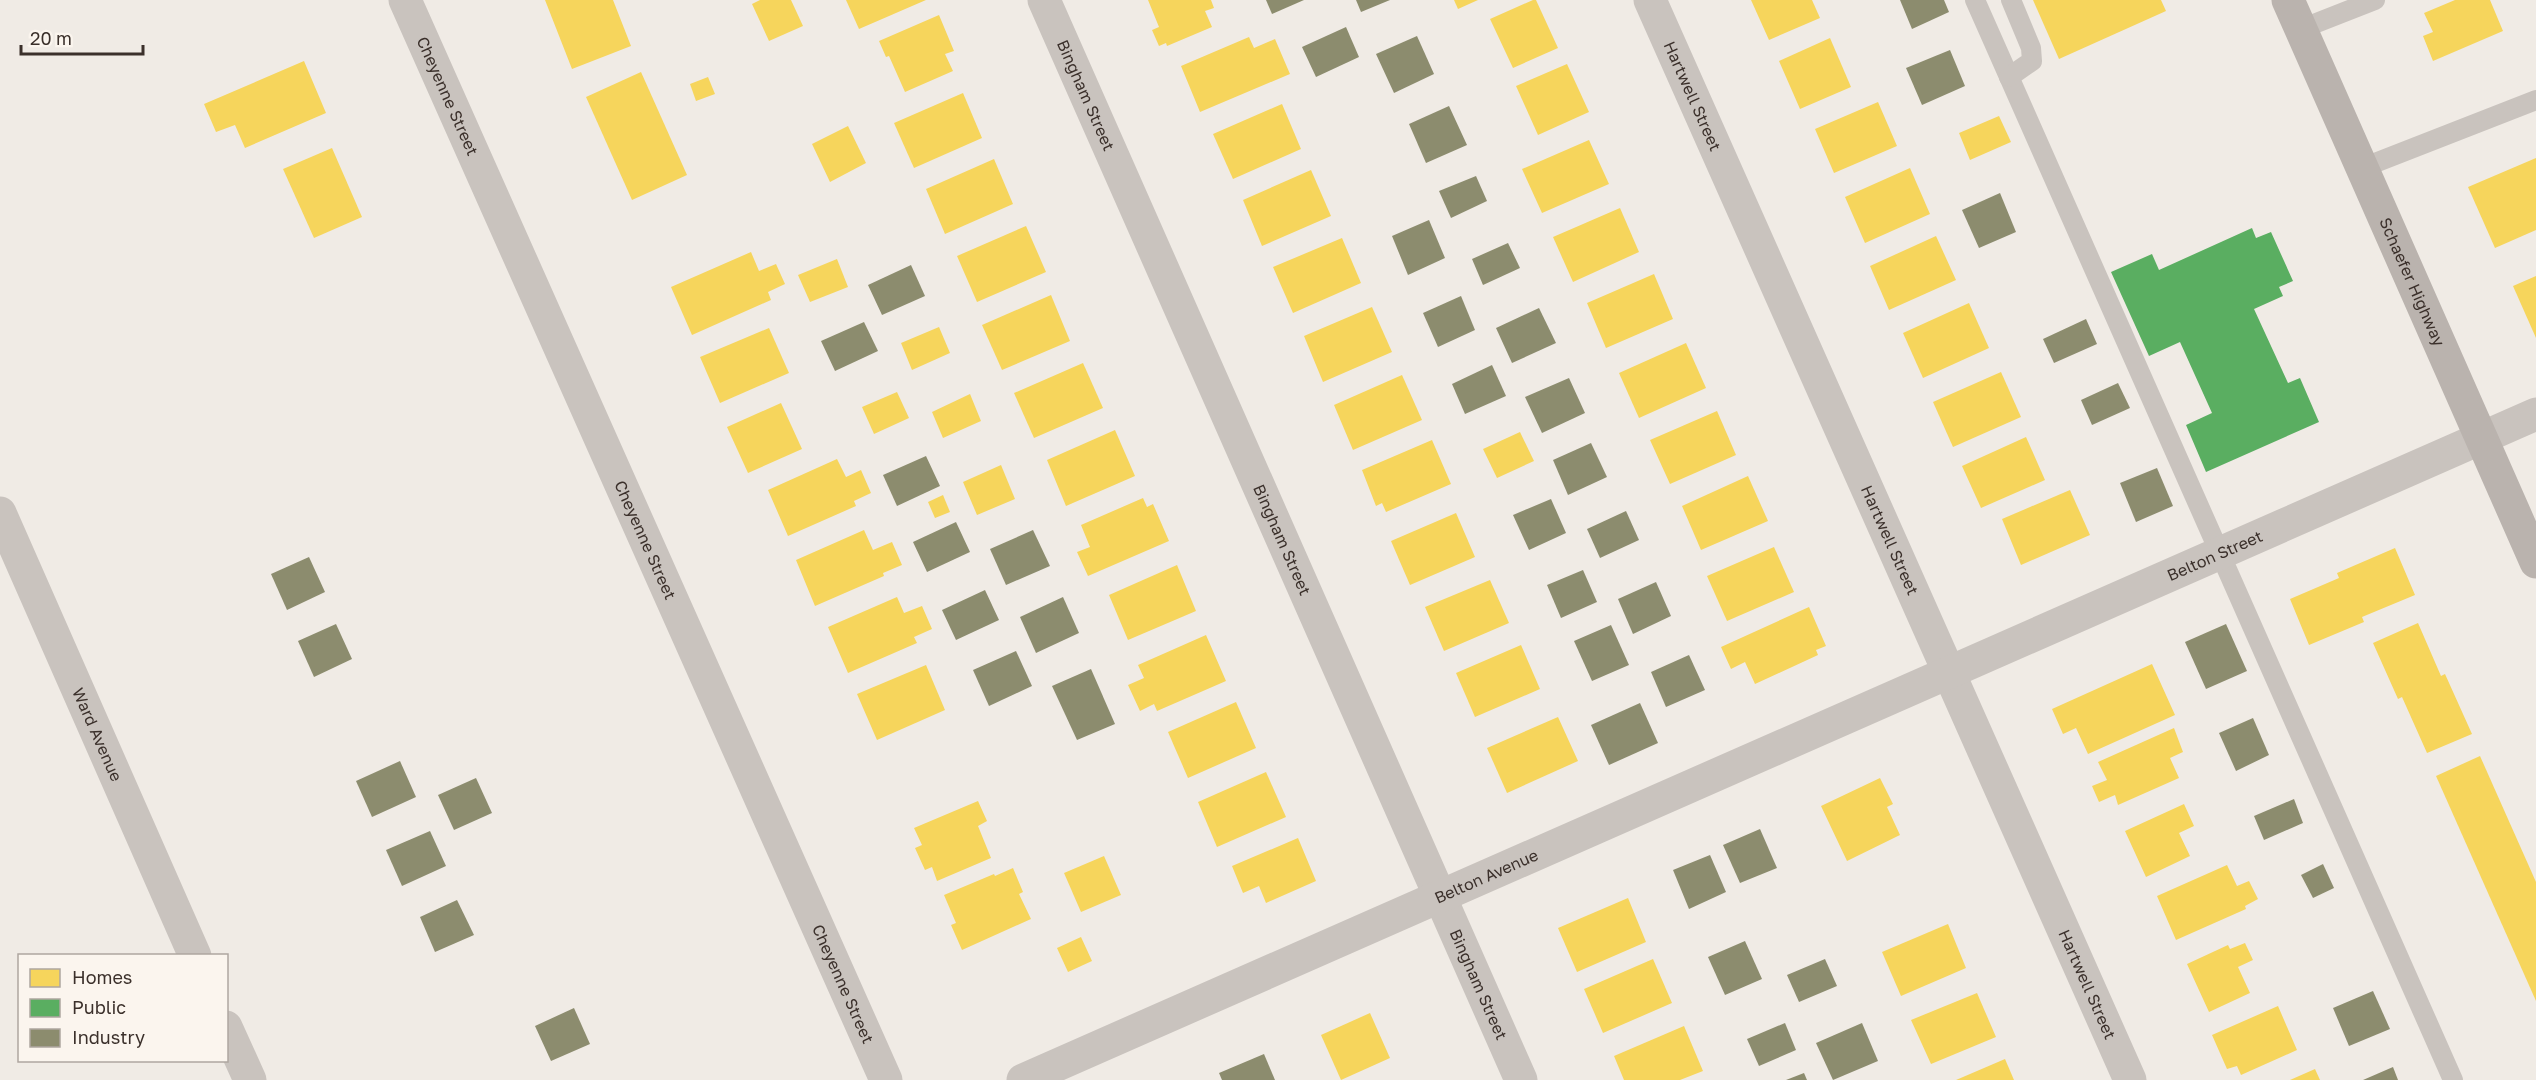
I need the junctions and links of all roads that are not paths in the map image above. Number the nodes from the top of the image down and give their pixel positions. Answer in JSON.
{"nodes":[{"id":1,"x":405,"y":0,"type":"edge"},
{"id":2,"x":1044,"y":0,"type":"edge"},
{"id":3,"x":1650,"y":0,"type":"edge"},
{"id":4,"x":1975,"y":0,"type":"edge"},
{"id":5,"x":2011,"y":0,"type":"edge"},
{"id":6,"x":2288,"y":0,"type":"edge"},
{"id":7,"x":2375,"y":0,"type":"edge"},
{"id":8,"x":2301,"y":29,"type":"junction"},
{"id":9,"x":2009,"y":77,"type":"junction"},
{"id":10,"x":2536,"y":100,"type":"edge"},
{"id":11,"x":2362,"y":168,"type":"junction"},
{"id":12,"x":2536,"y":414,"type":"edge"},
{"id":13,"x":2481,"y":438,"type":"junction"},
{"id":14,"x":0,"y":513,"type":"edge"},
{"id":15,"x":2219,"y":554,"type":"junction"},
{"id":16,"x":2536,"y":562,"type":"edge"},
{"id":17,"x":1950,"y":672,"type":"junction"},
{"id":18,"x":1440,"y":897,"type":"junction"},
{"id":19,"x":194,"y":954,"type":"edge"},
{"id":20,"x":228,"y":1031,"type":"edge"},
{"id":21,"x":250,"y":1080,"type":"edge"},
{"id":22,"x":886,"y":1080,"type":"edge"},
{"id":23,"x":1023,"y":1080,"type":"edge"},
{"id":24,"x":1521,"y":1080,"type":"edge"},
{"id":25,"x":2130,"y":1080,"type":"edge"},
{"id":26,"x":2453,"y":1080,"type":"edge"}],
"edges":[{"from":1,"to":22,"type":"street","name":"Cheyenne Street"},
{"from":2,"to":18,"type":"street","name":"Bingham Street"},
{"from":3,"to":17,"type":"street","name":"Hartwell Street"},
{"from":4,"to":9,"type":"lane"},
{"from":5,"to":9,"type":"lane"},
{"from":6,"to":8,"type":"main road","name":"Schaefer Highway"},
{"from":7,"to":8,"type":"lane"},
{"from":8,"to":11,"type":"main road","name":"Schaefer Highway"},
{"from":9,"to":15,"type":"lane"},
{"from":10,"to":11,"type":"lane"},
{"from":11,"to":13,"type":"main road","name":"Schaefer Highway"},
{"from":12,"to":13,"type":"street"},
{"from":13,"to":15,"type":"street","name":"Belton Street"},
{"from":13,"to":16,"type":"main road","name":"Schaefer Highway"},
{"from":14,"to":19,"type":"street","name":"Ward Avenue"},
{"from":15,"to":17,"type":"street","name":"Belton Street"},
{"from":15,"to":26,"type":"lane"},
{"from":17,"to":18,"type":"street","name":"Belton Avenue"},
{"from":17,"to":25,"type":"street","name":"Hartwell Street"},
{"from":18,"to":23,"type":"street","name":"Belton Avenue"},
{"from":18,"to":24,"type":"street","name":"Bingham Street"},
{"from":20,"to":21,"type":"street"}]}
